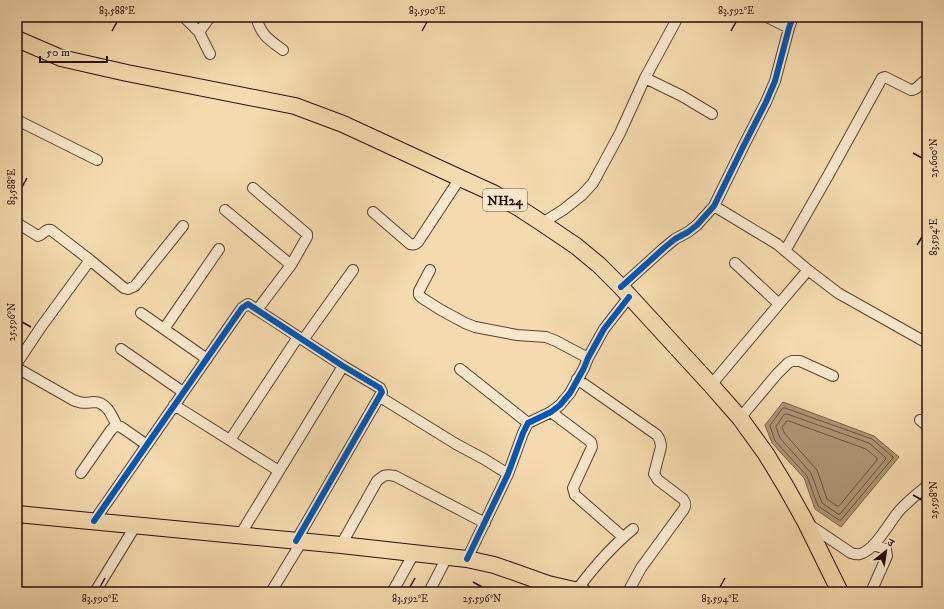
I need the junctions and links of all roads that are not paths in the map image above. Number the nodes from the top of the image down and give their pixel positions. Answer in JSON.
{"nodes":[{"id":1,"x":184,"y":17,"type":"edge"},
{"id":2,"x":210,"y":17,"type":"edge"},
{"id":3,"x":256,"y":17,"type":"edge"},
{"id":4,"x":678,"y":17,"type":"edge"},
{"id":5,"x":767,"y":17,"type":"edge"},
{"id":6,"x":793,"y":17,"type":"edge"},
{"id":7,"x":789,"y":28,"type":"junction"},
{"id":8,"x":200,"y":32,"type":"junction"},
{"id":9,"x":17,"y":40,"type":"edge"},
{"id":10,"x":283,"y":50,"type":"dead end"},
{"id":11,"x":210,"y":54,"type":"dead end"},
{"id":12,"x":645,"y":78,"type":"junction"},
{"id":13,"x":927,"y":80,"type":"edge"},
{"id":14,"x":712,"y":114,"type":"dead end"},
{"id":15,"x":17,"y":120,"type":"edge"},
{"id":16,"x":97,"y":160,"type":"dead end"},
{"id":17,"x":460,"y":178,"type":"junction"},
{"id":18,"x":254,"y":188,"type":"dead end"},
{"id":19,"x":714,"y":206,"type":"junction"},
{"id":20,"x":225,"y":210,"type":"dead end"},
{"id":21,"x":373,"y":212,"type":"dead end"},
{"id":22,"x":17,"y":223,"type":"edge"},
{"id":23,"x":542,"y":223,"type":"junction"},
{"id":24,"x":183,"y":226,"type":"dead end"},
{"id":25,"x":220,"y":249,"type":"dead end"},
{"id":26,"x":785,"y":251,"type":"junction"},
{"id":27,"x":90,"y":260,"type":"junction"},
{"id":28,"x":735,"y":263,"type":"dead end"},
{"id":29,"x":291,"y":265,"type":"junction"},
{"id":30,"x":353,"y":270,"type":"dead end"},
{"id":31,"x":430,"y":270,"type":"dead end"},
{"id":32,"x":808,"y":270,"type":"junction"},
{"id":33,"x":625,"y":292,"type":"junction"},
{"id":34,"x":779,"y":304,"type":"junction"},
{"id":35,"x":257,"y":310,"type":"junction"},
{"id":36,"x":141,"y":313,"type":"dead end"},
{"id":37,"x":164,"y":329,"type":"junction"},
{"id":38,"x":301,"y":338,"type":"junction"},
{"id":39,"x":927,"y":344,"type":"edge"},
{"id":40,"x":121,"y":349,"type":"dead end"},
{"id":41,"x":588,"y":358,"type":"junction"},
{"id":42,"x":206,"y":359,"type":"junction"},
{"id":43,"x":17,"y":363,"type":"edge"},
{"id":44,"x":343,"y":366,"type":"junction"},
{"id":45,"x":17,"y":368,"type":"edge"},
{"id":46,"x":460,"y":369,"type":"dead end"},
{"id":47,"x":833,"y":376,"type":"dead end"},
{"id":48,"x":577,"y":379,"type":"junction"},
{"id":49,"x":711,"y":385,"type":"junction"},
{"id":50,"x":183,"y":392,"type":"junction"},
{"id":51,"x":380,"y":397,"type":"junction"},
{"id":52,"x":174,"y":405,"type":"junction"},
{"id":53,"x":551,"y":412,"type":"junction"},
{"id":54,"x":740,"y":418,"type":"junction"},
{"id":55,"x":528,"y":423,"type":"junction"},
{"id":56,"x":117,"y":426,"type":"junction"},
{"id":57,"x":230,"y":440,"type":"junction"},
{"id":58,"x":147,"y":445,"type":"junction"},
{"id":59,"x":279,"y":471,"type":"junction"},
{"id":60,"x":81,"y":473,"type":"dead end"},
{"id":61,"x":508,"y":474,"type":"junction"},
{"id":62,"x":927,"y":486,"type":"edge"},
{"id":63,"x":17,"y":514,"type":"edge"},
{"id":64,"x":94,"y":521,"type":"junction"},
{"id":65,"x":805,"y":521,"type":"junction"},
{"id":66,"x":485,"y":523,"type":"junction"},
{"id":67,"x":136,"y":525,"type":"junction"},
{"id":68,"x":633,"y":529,"type":"dead end"},
{"id":69,"x":240,"y":535,"type":"junction"},
{"id":70,"x":623,"y":537,"type":"junction"},
{"id":71,"x":299,"y":541,"type":"junction"},
{"id":72,"x":340,"y":545,"type":"junction"},
{"id":73,"x":873,"y":545,"type":"junction"},
{"id":74,"x":414,"y":553,"type":"junction"},
{"id":75,"x":447,"y":557,"type":"junction"},
{"id":76,"x":467,"y":559,"type":"junction"},
{"id":77,"x":839,"y":589,"type":"edge"},
{"id":78,"x":579,"y":591,"type":"edge"},
{"id":79,"x":95,"y":592,"type":"edge"},
{"id":80,"x":271,"y":592,"type":"edge"},
{"id":81,"x":392,"y":592,"type":"edge"},
{"id":82,"x":429,"y":592,"type":"edge"},
{"id":83,"x":628,"y":592,"type":"edge"},
{"id":84,"x":870,"y":592,"type":"edge"}],
"edges":[{"from":1,"to":8,"type":"street"},
{"from":2,"to":8,"type":"street"},
{"from":3,"to":10,"type":"street"},
{"from":4,"to":12,"type":"street"},
{"from":5,"to":7,"type":"street"},
{"from":6,"to":7,"type":"street"},
{"from":7,"to":19,"type":"street"},
{"from":8,"to":11,"type":"street"},
{"from":9,"to":17,"type":"highway","number":"NH24"},
{"from":12,"to":14,"type":"street"},
{"from":12,"to":23,"type":"street"},
{"from":13,"to":26,"type":"street"},
{"from":15,"to":16,"type":"street"},
{"from":17,"to":21,"type":"street"},
{"from":17,"to":23,"type":"highway","number":"NH24"},
{"from":18,"to":29,"type":"street"},
{"from":19,"to":26,"type":"street"},
{"from":19,"to":33,"type":"street"},
{"from":20,"to":29,"type":"street"},
{"from":22,"to":27,"type":"street"},
{"from":23,"to":33,"type":"highway","number":"NH24"},
{"from":24,"to":27,"type":"street"},
{"from":25,"to":37,"type":"street"},
{"from":26,"to":32,"type":"street"},
{"from":27,"to":43,"type":"street"},
{"from":28,"to":34,"type":"street"},
{"from":29,"to":35,"type":"street"},
{"from":30,"to":38,"type":"street"},
{"from":31,"to":41,"type":"street"},
{"from":32,"to":34,"type":"street"},
{"from":32,"to":39,"type":"street"},
{"from":33,"to":41,"type":"street"},
{"from":33,"to":49,"type":"highway","number":"NH24"},
{"from":34,"to":49,"type":"street"},
{"from":35,"to":38,"type":"street"},
{"from":35,"to":42,"type":"street"},
{"from":36,"to":37,"type":"street"},
{"from":37,"to":42,"type":"street"},
{"from":38,"to":44,"type":"street"},
{"from":38,"to":57,"type":"street"},
{"from":40,"to":50,"type":"street"},
{"from":41,"to":48,"type":"street"},
{"from":42,"to":50,"type":"street"},
{"from":44,"to":51,"type":"street"},
{"from":44,"to":59,"type":"street"},
{"from":45,"to":56,"type":"street"},
{"from":46,"to":55,"type":"street"},
{"from":47,"to":54,"type":"street"},
{"from":48,"to":53,"type":"street"},
{"from":48,"to":83,"type":"street"},
{"from":49,"to":54,"type":"highway","number":"NH24"},
{"from":50,"to":52,"type":"street"},
{"from":51,"to":61,"type":"street"},
{"from":51,"to":71,"type":"street"},
{"from":52,"to":57,"type":"street"},
{"from":52,"to":58,"type":"street"},
{"from":53,"to":55,"type":"street"},
{"from":53,"to":70,"type":"street"},
{"from":54,"to":65,"type":"highway","number":"NH24"},
{"from":55,"to":61,"type":"street"},
{"from":56,"to":58,"type":"street"},
{"from":56,"to":60,"type":"street"},
{"from":57,"to":59,"type":"street"},
{"from":58,"to":64,"type":"street"},
{"from":59,"to":69,"type":"street"},
{"from":61,"to":66,"type":"street"},
{"from":62,"to":73,"type":"street"},
{"from":63,"to":64,"type":"highway"},
{"from":64,"to":67,"type":"highway"},
{"from":65,"to":73,"type":"street"},
{"from":65,"to":77,"type":"highway","number":"NH24"},
{"from":66,"to":72,"type":"street"},
{"from":66,"to":76,"type":"street"},
{"from":67,"to":69,"type":"highway"},
{"from":67,"to":79,"type":"street"},
{"from":68,"to":70,"type":"street"},
{"from":69,"to":71,"type":"highway"},
{"from":70,"to":78,"type":"street"},
{"from":71,"to":72,"type":"highway"},
{"from":71,"to":80,"type":"street"},
{"from":72,"to":74,"type":"highway"},
{"from":73,"to":84,"type":"street"},
{"from":74,"to":75,"type":"highway"},
{"from":74,"to":81,"type":"street"},
{"from":75,"to":76,"type":"highway"},
{"from":75,"to":82,"type":"street"},
{"from":76,"to":78,"type":"highway"}]}
